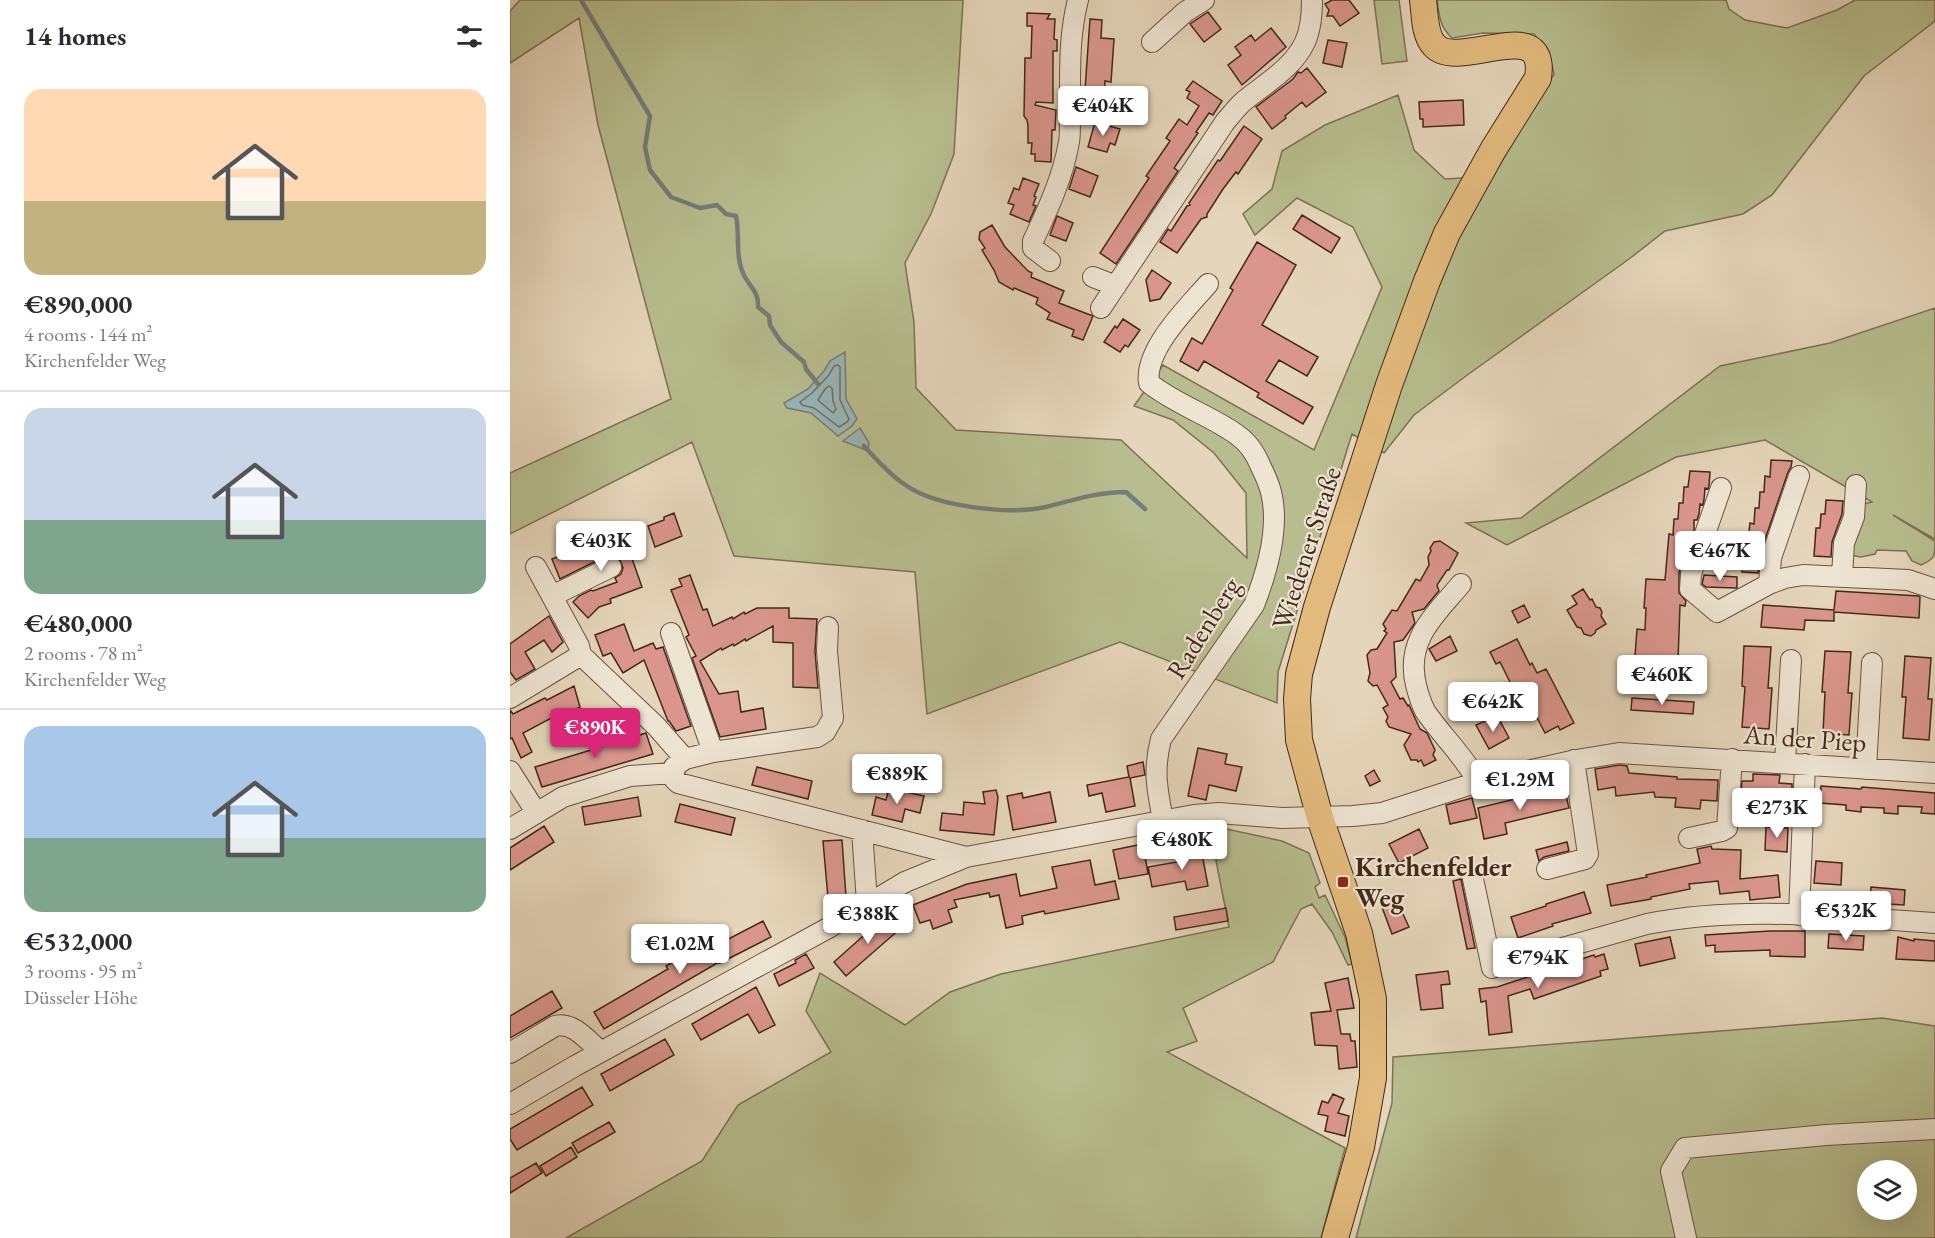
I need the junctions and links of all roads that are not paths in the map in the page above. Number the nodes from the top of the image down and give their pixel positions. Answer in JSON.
{"nodes":[{"id":1,"x":1078,"y":0,"type":"edge"},
{"id":2,"x":1204,"y":0,"type":"edge"},
{"id":3,"x":1312,"y":0,"type":"edge"},
{"id":4,"x":1423,"y":0,"type":"edge"},
{"id":5,"x":1152,"y":42,"type":"dead end"},
{"id":6,"x":1050,"y":261,"type":"dead end"},
{"id":7,"x":1093,"y":277,"type":"dead end"},
{"id":8,"x":1208,"y":284,"type":"dead end"},
{"id":9,"x":1116,"y":286,"type":"junction"},
{"id":10,"x":1101,"y":308,"type":"dead end"},
{"id":11,"x":1799,"y":476,"type":"dead end"},
{"id":12,"x":1856,"y":485,"type":"dead end"},
{"id":13,"x":1721,"y":488,"type":"dead end"},
{"id":14,"x":536,"y":567,"type":"dead end"},
{"id":15,"x":611,"y":567,"type":"dead end"},
{"id":16,"x":1842,"y":576,"type":"junction"},
{"id":17,"x":1461,"y":584,"type":"dead end"},
{"id":18,"x":1769,"y":584,"type":"junction"},
{"id":19,"x":1935,"y":589,"type":"edge"},
{"id":20,"x":552,"y":596,"type":"junction"},
{"id":21,"x":828,"y":627,"type":"dead end"},
{"id":22,"x":671,"y":633,"type":"dead end"},
{"id":23,"x":581,"y":655,"type":"junction"},
{"id":24,"x":1791,"y":660,"type":"dead end"},
{"id":25,"x":1872,"y":663,"type":"dead end"},
{"id":26,"x":510,"y":698,"type":"edge"},
{"id":27,"x":713,"y":752,"type":"junction"},
{"id":28,"x":1732,"y":759,"type":"junction"},
{"id":29,"x":1574,"y":760,"type":"junction"},
{"id":30,"x":1785,"y":762,"type":"junction"},
{"id":31,"x":1805,"y":764,"type":"junction"},
{"id":32,"x":679,"y":766,"type":"junction"},
{"id":33,"x":1866,"y":769,"type":"junction"},
{"id":34,"x":510,"y":771,"type":"edge"},
{"id":35,"x":1935,"y":773,"type":"edge"},
{"id":36,"x":1478,"y":782,"type":"junction"},
{"id":37,"x":536,"y":812,"type":"junction"},
{"id":38,"x":1320,"y":818,"type":"junction"},
{"id":39,"x":1163,"y":820,"type":"junction"},
{"id":40,"x":510,"y":829,"type":"edge"},
{"id":41,"x":862,"y":830,"type":"junction"},
{"id":42,"x":1689,"y":838,"type":"dead end"},
{"id":43,"x":966,"y":857,"type":"junction"},
{"id":44,"x":1546,"y":869,"type":"dead end"},
{"id":45,"x":1473,"y":879,"type":"dead end"},
{"id":46,"x":867,"y":903,"type":"junction"},
{"id":47,"x":1798,"y":915,"type":"junction"},
{"id":48,"x":1935,"y":923,"type":"edge"},
{"id":49,"x":600,"y":1052,"type":"junction"},
{"id":50,"x":510,"y":1053,"type":"edge"},
{"id":51,"x":510,"y":1104,"type":"edge"},
{"id":52,"x":1935,"y":1129,"type":"edge"},
{"id":53,"x":1335,"y":1238,"type":"edge"},
{"id":54,"x":1686,"y":1238,"type":"edge"}],
"edges":[{"from":1,"to":6,"type":"street"},
{"from":2,"to":5,"type":"street"},
{"from":3,"to":9,"type":"street"},
{"from":4,"to":38,"type":"main road","name":"Wiedener Straße"},
{"from":7,"to":9,"type":"street"},
{"from":8,"to":39,"type":"street","name":"Radenberg"},
{"from":9,"to":10,"type":"street"},
{"from":11,"to":18,"type":"street"},
{"from":12,"to":16,"type":"street"},
{"from":13,"to":18,"type":"street"},
{"from":14,"to":20,"type":"street"},
{"from":15,"to":20,"type":"street"},
{"from":16,"to":18,"type":"street"},
{"from":16,"to":19,"type":"street"},
{"from":17,"to":36,"type":"street"},
{"from":20,"to":23,"type":"street"},
{"from":21,"to":27,"type":"street"},
{"from":22,"to":27,"type":"street"},
{"from":23,"to":26,"type":"street"},
{"from":23,"to":32,"type":"street"},
{"from":24,"to":30,"type":"street"},
{"from":25,"to":33,"type":"street"},
{"from":27,"to":32,"type":"street"},
{"from":28,"to":29,"type":"street","name":"An der Piep"},
{"from":28,"to":30,"type":"street","name":"An der Piep"},
{"from":28,"to":42,"type":"street"},
{"from":29,"to":36,"type":"street","name":"An der Piep"},
{"from":29,"to":44,"type":"street"},
{"from":30,"to":31,"type":"street","name":"An der Piep"},
{"from":31,"to":33,"type":"street","name":"An der Piep"},
{"from":31,"to":47,"type":"street"},
{"from":32,"to":37,"type":"street"},
{"from":32,"to":41,"type":"street"},
{"from":33,"to":35,"type":"street","name":"An der Piep"},
{"from":34,"to":37,"type":"street"},
{"from":36,"to":38,"type":"street","name":"An der Piep"},
{"from":37,"to":40,"type":"street"},
{"from":38,"to":39,"type":"street"},
{"from":38,"to":53,"type":"main road","name":"Wiedener Straße"},
{"from":39,"to":43,"type":"street"},
{"from":41,"to":43,"type":"street"},
{"from":41,"to":46,"type":"street"},
{"from":43,"to":46,"type":"street"},
{"from":45,"to":47,"type":"street"},
{"from":46,"to":49,"type":"street"},
{"from":47,"to":48,"type":"street"},
{"from":49,"to":50,"type":"street"},
{"from":49,"to":51,"type":"street"},
{"from":52,"to":54,"type":"street"}]}
